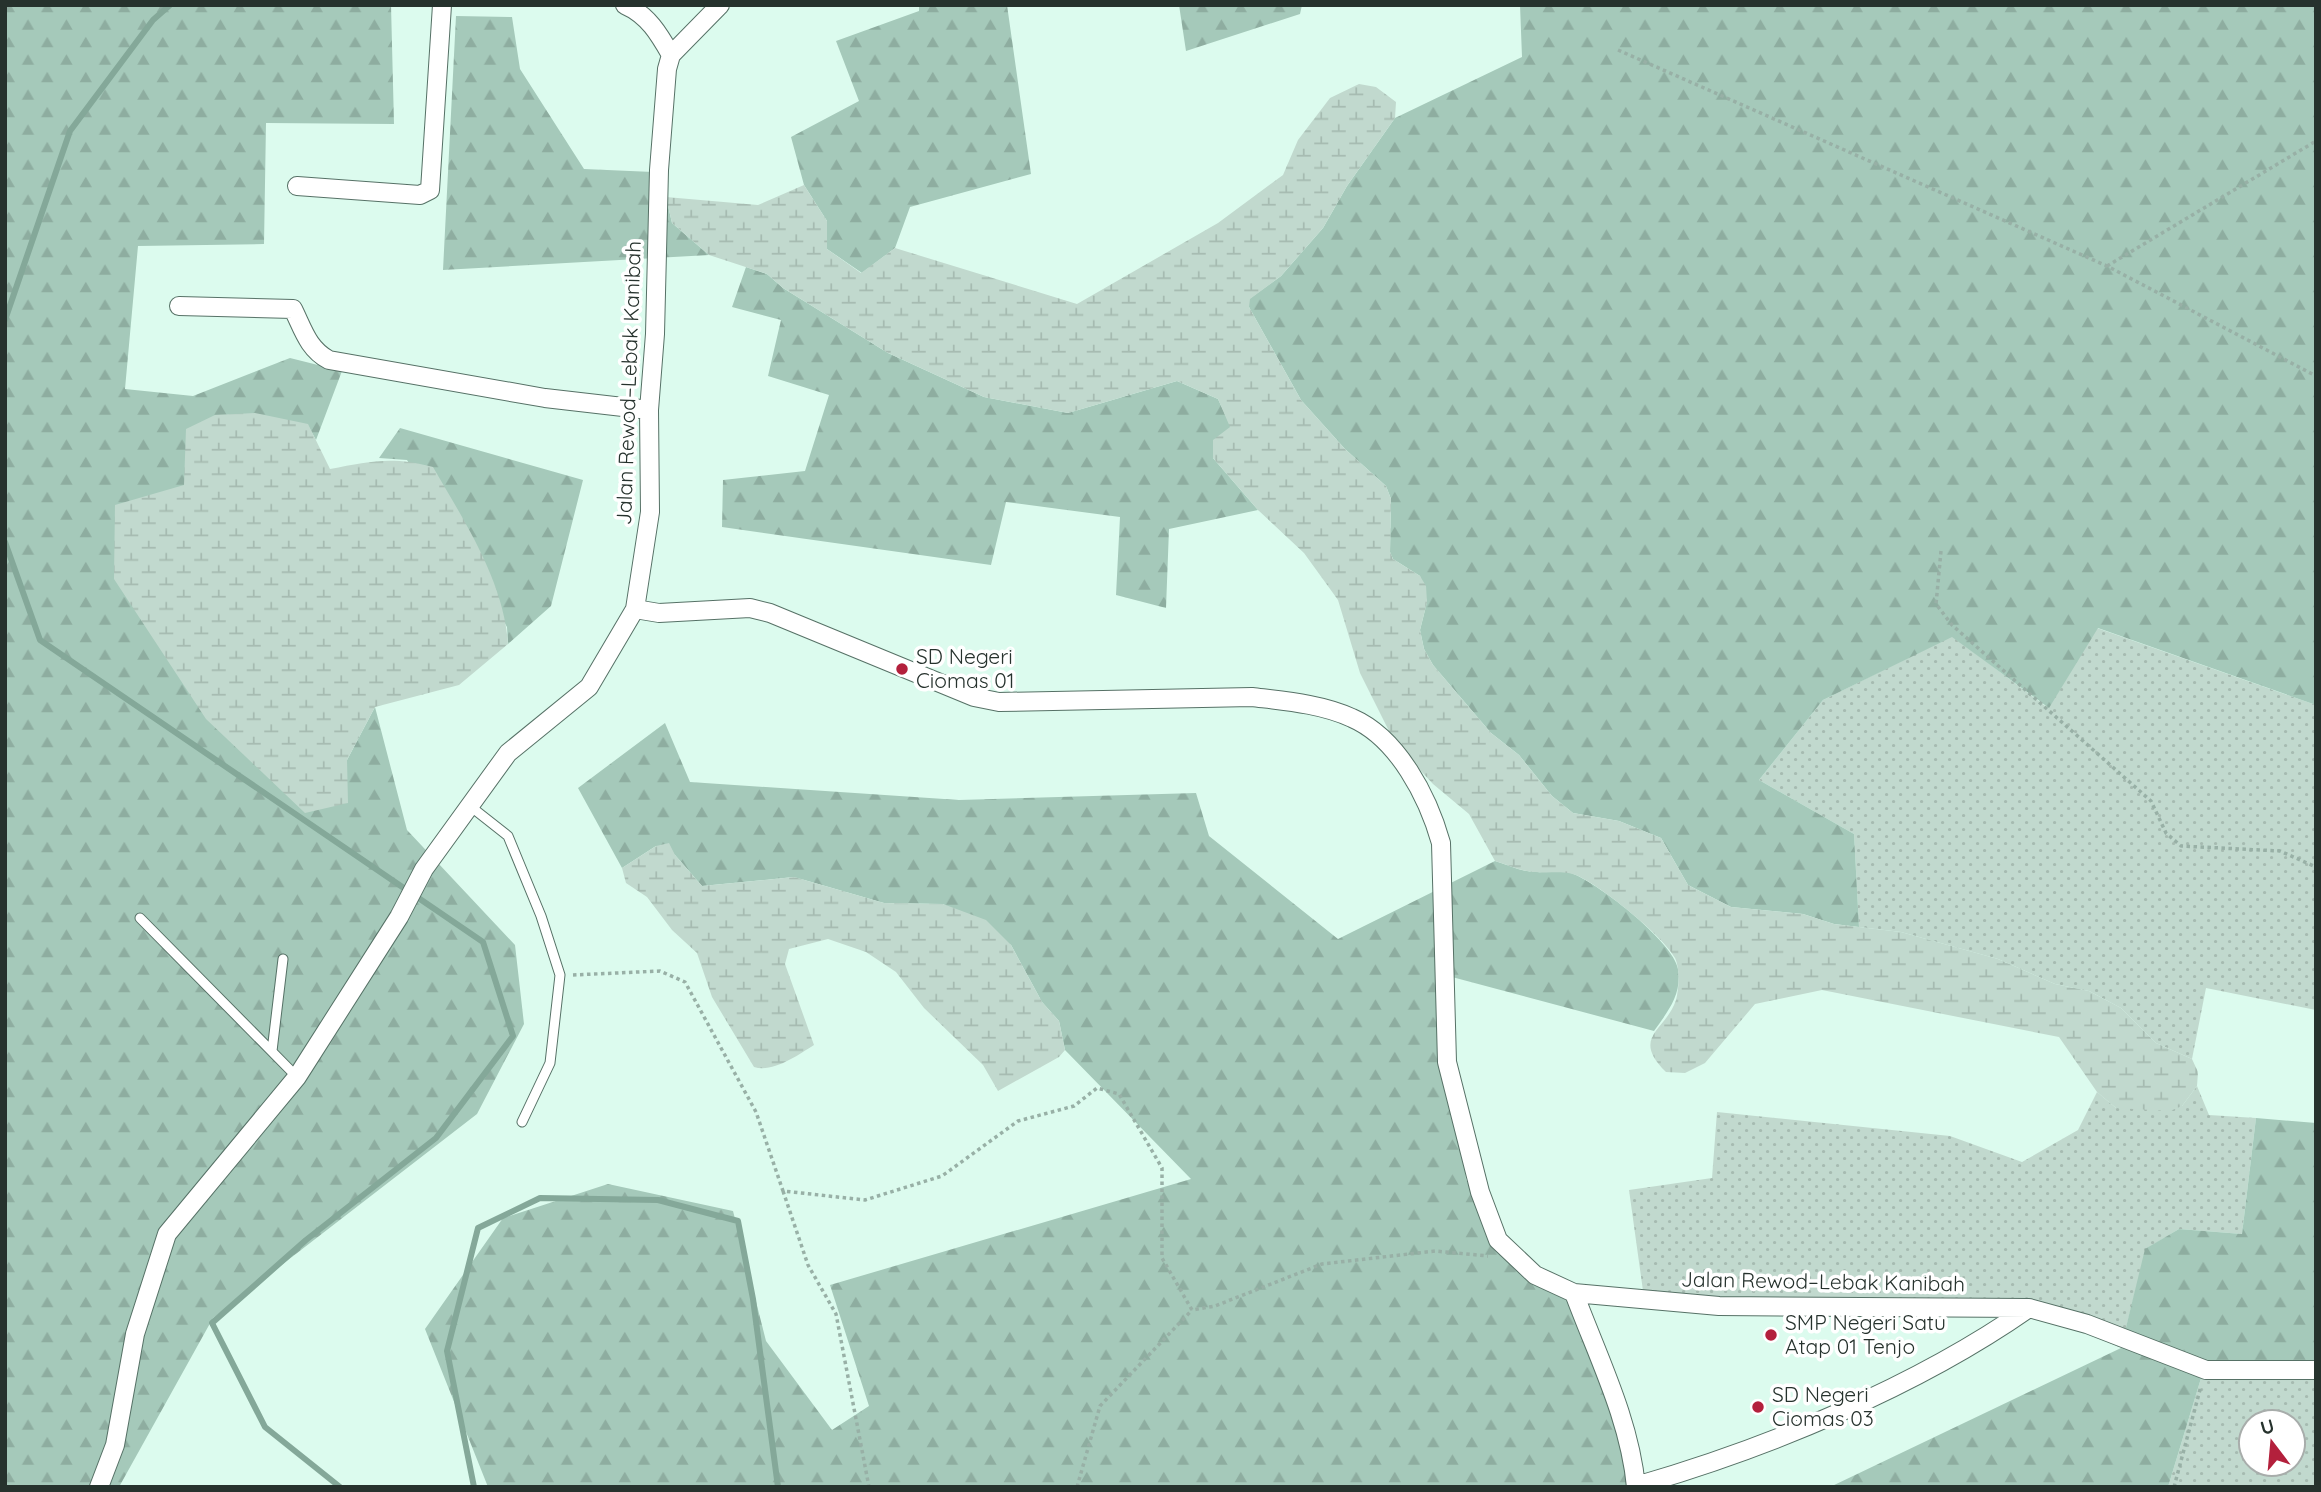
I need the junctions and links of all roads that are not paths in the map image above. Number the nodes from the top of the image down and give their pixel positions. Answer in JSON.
{"nodes":[{"id":1,"x":442,"y":5,"type":"edge"},
{"id":2,"x":625,"y":5,"type":"edge"},
{"id":3,"x":720,"y":5,"type":"edge"},
{"id":4,"x":671,"y":55,"type":"junction"},
{"id":5,"x":297,"y":186,"type":"dead end"},
{"id":6,"x":179,"y":306,"type":"dead end"},
{"id":7,"x":649,"y":410,"type":"junction"},
{"id":8,"x":635,"y":609,"type":"junction"},
{"id":9,"x":470,"y":806,"type":"junction"},
{"id":10,"x":140,"y":918,"type":"dead end"},
{"id":11,"x":284,"y":959,"type":"dead end"},
{"id":12,"x":272,"y":1051,"type":"junction"},
{"id":13,"x":297,"y":1077,"type":"junction"},
{"id":14,"x":522,"y":1122,"type":"dead end"},
{"id":15,"x":1574,"y":1293,"type":"junction"},
{"id":16,"x":2029,"y":1308,"type":"junction"},
{"id":17,"x":2316,"y":1370,"type":"edge"},
{"id":18,"x":99,"y":1487,"type":"edge"},
{"id":19,"x":1636,"y":1487,"type":"edge"}],
"edges":[{"from":1,"to":5,"type":"street"},
{"from":2,"to":4,"type":"street"},
{"from":3,"to":4,"type":"street"},
{"from":4,"to":7,"type":"street","name":"Jalan Rewod–Lebak Kanibah"},
{"from":6,"to":7,"type":"street"},
{"from":7,"to":8,"type":"street","name":"Jalan Rewod–Lebak Kanibah"},
{"from":8,"to":9,"type":"street"},
{"from":8,"to":15,"type":"street","name":"Jalan Rewod–Lebak Kanibah"},
{"from":9,"to":13,"type":"street"},
{"from":9,"to":14,"type":"lane"},
{"from":10,"to":12,"type":"lane"},
{"from":11,"to":12,"type":"lane"},
{"from":12,"to":13,"type":"lane"},
{"from":13,"to":18,"type":"street"},
{"from":15,"to":16,"type":"street","name":"Jalan Rewod–Lebak Kanibah"},
{"from":15,"to":19,"type":"street"},
{"from":16,"to":17,"type":"street","name":"Jalan Rewod–Lebak Kanibah"},
{"from":16,"to":19,"type":"street"}]}
